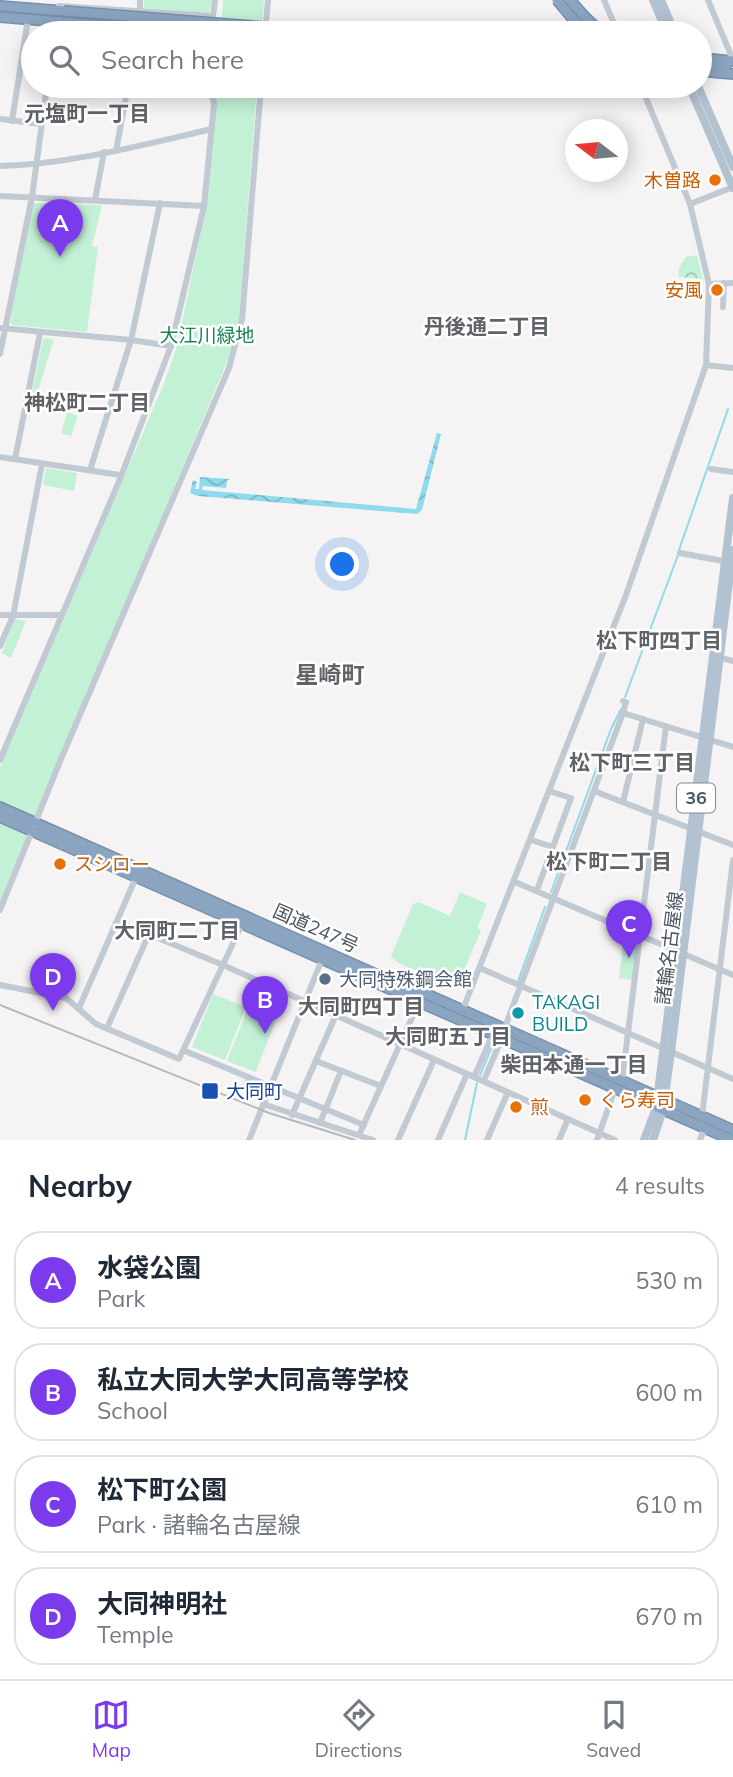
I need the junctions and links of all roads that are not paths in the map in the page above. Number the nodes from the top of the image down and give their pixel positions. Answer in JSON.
{"nodes":[{"id":1,"x":140,"y":0,"type":"edge"},
{"id":2,"x":215,"y":0,"type":"edge"},
{"id":3,"x":268,"y":0,"type":"edge"},
{"id":4,"x":557,"y":0,"type":"edge"},
{"id":5,"x":573,"y":0,"type":"edge"},
{"id":6,"x":604,"y":0,"type":"edge"},
{"id":7,"x":653,"y":0,"type":"edge"},
{"id":8,"x":661,"y":0,"type":"edge"},
{"id":9,"x":708,"y":0,"type":"edge"},
{"id":10,"x":2,"y":4,"type":"edge"},
{"id":11,"x":31,"y":4,"type":"edge"},
{"id":12,"x":60,"y":7,"type":"edge"},
{"id":13,"x":140,"y":11,"type":"junction"},
{"id":14,"x":212,"y":16,"type":"junction"},
{"id":15,"x":0,"y":19,"type":"edge"},
{"id":16,"x":28,"y":19,"type":"joint"},
{"id":17,"x":44,"y":20,"type":"joint"},
{"id":18,"x":53,"y":21,"type":"edge"},
{"id":19,"x":210,"y":21,"type":"edge"},
{"id":20,"x":212,"y":21,"type":"edge"},
{"id":21,"x":266,"y":21,"type":"edge"},
{"id":22,"x":577,"y":21,"type":"edge"},
{"id":23,"x":583,"y":21,"type":"edge"},
{"id":24,"x":589,"y":21,"type":"edge"},
{"id":25,"x":613,"y":21,"type":"edge"},
{"id":26,"x":662,"y":21,"type":"edge"},
{"id":27,"x":670,"y":21,"type":"edge"},
{"id":28,"x":712,"y":59,"type":"edge"},
{"id":29,"x":733,"y":60,"type":"edge"},
{"id":30,"x":21,"y":64,"type":"edge"},
{"id":31,"x":712,"y":65,"type":"edge"},
{"id":32,"x":733,"y":67,"type":"edge"},
{"id":33,"x":712,"y":73,"type":"edge"},
{"id":34,"x":733,"y":75,"type":"edge"},
{"id":35,"x":45,"y":98,"type":"edge"},
{"id":36,"x":126,"y":98,"type":"edge"},
{"id":37,"x":213,"y":98,"type":"edge"},
{"id":38,"x":260,"y":98,"type":"edge"},
{"id":39,"x":646,"y":98,"type":"edge"},
{"id":40,"x":694,"y":98,"type":"edge"},
{"id":41,"x":703,"y":98,"type":"edge"},
{"id":42,"x":0,"y":119,"type":"edge"},
{"id":43,"x":12,"y":121,"type":"junction"},
{"id":44,"x":41,"y":124,"type":"junction"},
{"id":45,"x":212,"y":129,"type":"junction"},
{"id":46,"x":117,"y":151,"type":"junction"},
{"id":47,"x":104,"y":152,"type":"junction"},
{"id":48,"x":35,"y":165,"type":"junction"},
{"id":49,"x":0,"y":166,"type":"edge"},
{"id":50,"x":733,"y":167,"type":"edge"},
{"id":51,"x":733,"y":188,"type":"edge"},
{"id":52,"x":0,"y":196,"type":"edge"},
{"id":53,"x":32,"y":197,"type":"junction"},
{"id":54,"x":95,"y":200,"type":"junction"},
{"id":55,"x":160,"y":203,"type":"junction"},
{"id":56,"x":690,"y":204,"type":"junction"},
{"id":57,"x":205,"y":206,"type":"junction"},
{"id":58,"x":724,"y":283,"type":"junction"},
{"id":59,"x":733,"y":283,"type":"edge"},
{"id":60,"x":709,"y":284,"type":"junction"},
{"id":61,"x":723,"y":307,"type":"dead end"},
{"id":62,"x":3,"y":328,"type":"edge"},
{"id":63,"x":40,"y":333,"type":"junction"},
{"id":64,"x":131,"y":340,"type":"junction"},
{"id":65,"x":171,"y":346,"type":"junction"},
{"id":66,"x":0,"y":354,"type":"edge"},
{"id":67,"x":706,"y":365,"type":"junction"},
{"id":68,"x":733,"y":368,"type":"edge"},
{"id":69,"x":0,"y":457,"type":"edge"},
{"id":70,"x":15,"y":459,"type":"junction"},
{"id":71,"x":42,"y":464,"type":"junction"},
{"id":72,"x":711,"y":469,"type":"dead end"},
{"id":73,"x":90,"y":470,"type":"junction"},
{"id":74,"x":733,"y":472,"type":"edge"},
{"id":75,"x":120,"y":475,"type":"junction"},
{"id":76,"x":733,"y":498,"type":"edge"},
{"id":77,"x":733,"y":550,"type":"edge"},
{"id":78,"x":680,"y":553,"type":"dead end"},
{"id":79,"x":730,"y":562,"type":"edge"},
{"id":80,"x":0,"y":615,"type":"edge"},
{"id":81,"x":62,"y":615,"type":"junction"},
{"id":82,"x":13,"y":616,"type":"junction"},
{"id":83,"x":0,"y":646,"type":"edge"},
{"id":84,"x":717,"y":657,"type":"junction"},
{"id":85,"x":733,"y":661,"type":"edge"},
{"id":86,"x":624,"y":701,"type":"dead end"},
{"id":87,"x":623,"y":713,"type":"junction"},
{"id":88,"x":643,"y":719,"type":"junction"},
{"id":89,"x":666,"y":726,"type":"junction"},
{"id":90,"x":707,"y":739,"type":"junction"},
{"id":91,"x":733,"y":747,"type":"edge"},
{"id":92,"x":0,"y":760,"type":"edge"},
{"id":93,"x":549,"y":791,"type":"junction"},
{"id":94,"x":594,"y":791,"type":"junction"},
{"id":95,"x":623,"y":802,"type":"junction"},
{"id":96,"x":0,"y":807,"type":"edge"},
{"id":97,"x":656,"y":814,"type":"junction"},
{"id":98,"x":0,"y":817,"type":"edge"},
{"id":99,"x":34,"y":827,"type":"junction"},
{"id":100,"x":696,"y":831,"type":"junction"},
{"id":101,"x":531,"y":840,"type":"junction"},
{"id":102,"x":733,"y":845,"type":"edge"},
{"id":103,"x":553,"y":847,"type":"junction"},
{"id":104,"x":733,"y":860,"type":"edge"},
{"id":105,"x":138,"y":873,"type":"junction"},
{"id":106,"x":515,"y":881,"type":"junction"},
{"id":107,"x":537,"y":890,"type":"junction"},
{"id":108,"x":553,"y":897,"type":"junction"},
{"id":109,"x":0,"y":910,"type":"edge"},
{"id":110,"x":117,"y":921,"type":"junction"},
{"id":111,"x":242,"y":924,"type":"junction"},
{"id":112,"x":149,"y":934,"type":"junction"},
{"id":113,"x":640,"y":936,"type":"junction"},
{"id":114,"x":680,"y":953,"type":"junction"},
{"id":115,"x":323,"y":956,"type":"junction"},
{"id":116,"x":223,"y":965,"type":"junction"},
{"id":117,"x":480,"y":968,"type":"junction"},
{"id":118,"x":720,"y":970,"type":"junction"},
{"id":119,"x":733,"y":975,"type":"edge"},
{"id":120,"x":0,"y":985,"type":"edge"},
{"id":121,"x":521,"y":988,"type":"junction"},
{"id":122,"x":424,"y":992,"type":"junction"},
{"id":123,"x":305,"y":1002,"type":"junction"},
{"id":124,"x":419,"y":1003,"type":"junction"},
{"id":125,"x":79,"y":1008,"type":"junction"},
{"id":126,"x":463,"y":1009,"type":"junction"},
{"id":127,"x":335,"y":1017,"type":"junction"},
{"id":128,"x":505,"y":1027,"type":"junction"},
{"id":129,"x":107,"y":1028,"type":"junction"},
{"id":130,"x":627,"y":1034,"type":"junction"},
{"id":131,"x":498,"y":1036,"type":"junction"},
{"id":132,"x":400,"y":1044,"type":"junction"},
{"id":133,"x":185,"y":1051,"type":"junction"},
{"id":134,"x":667,"y":1051,"type":"junction"},
{"id":135,"x":434,"y":1060,"type":"junction"},
{"id":136,"x":316,"y":1061,"type":"junction"},
{"id":137,"x":707,"y":1068,"type":"junction"},
{"id":138,"x":341,"y":1071,"type":"junction"},
{"id":139,"x":467,"y":1074,"type":"junction"},
{"id":140,"x":474,"y":1077,"type":"junction"},
{"id":141,"x":255,"y":1079,"type":"junction"},
{"id":142,"x":733,"y":1079,"type":"edge"},
{"id":143,"x":484,"y":1080,"type":"junction"},
{"id":144,"x":622,"y":1081,"type":"junction"},
{"id":145,"x":270,"y":1085,"type":"junction"},
{"id":146,"x":381,"y":1086,"type":"junction"},
{"id":147,"x":615,"y":1089,"type":"junction"},
{"id":148,"x":508,"y":1092,"type":"junction"},
{"id":149,"x":300,"y":1097,"type":"junction"},
{"id":150,"x":264,"y":1100,"type":"junction"},
{"id":151,"x":660,"y":1104,"type":"junction"},
{"id":152,"x":326,"y":1108,"type":"junction"},
{"id":153,"x":292,"y":1115,"type":"junction"},
{"id":154,"x":702,"y":1116,"type":"junction"},
{"id":155,"x":568,"y":1119,"type":"junction"},
{"id":156,"x":320,"y":1123,"type":"junction"},
{"id":157,"x":364,"y":1125,"type":"junction"},
{"id":158,"x":705,"y":1128,"type":"junction"},
{"id":159,"x":733,"y":1130,"type":"edge"},
{"id":160,"x":359,"y":1135,"type":"junction"},
{"id":161,"x":599,"y":1137,"type":"edge"},
{"id":162,"x":249,"y":1140,"type":"edge"},
{"id":163,"x":373,"y":1140,"type":"edge"},
{"id":164,"x":398,"y":1140,"type":"edge"},
{"id":165,"x":438,"y":1140,"type":"edge"},
{"id":166,"x":487,"y":1140,"type":"edge"},
{"id":167,"x":559,"y":1140,"type":"edge"},
{"id":168,"x":615,"y":1140,"type":"edge"},
{"id":169,"x":644,"y":1140,"type":"edge"},
{"id":170,"x":653,"y":1140,"type":"edge"},
{"id":171,"x":700,"y":1140,"type":"edge"},
{"id":172,"x":732,"y":1140,"type":"edge"}],
"edges":[{"from":1,"to":13,"type":"street"},
{"from":2,"to":14,"type":"street"},
{"from":3,"to":21,"type":"street"},
{"from":4,"to":22,"type":"highway","bridge":true},
{"from":5,"to":23,"type":"street"},
{"from":5,"to":24,"type":"highway","bridge":true},
{"from":6,"to":25,"type":"street"},
{"from":7,"to":26,"type":"main road"},
{"from":8,"to":27,"type":"main road"},
{"from":9,"to":29,"type":"street"},
{"from":10,"to":11,"type":"highway"},
{"from":11,"to":12,"type":"highway"},
{"from":12,"to":13,"type":"street"},
{"from":12,"to":19,"type":"highway","bridge":true},
{"from":13,"to":14,"type":"street"},
{"from":14,"to":20,"type":"street"},
{"from":15,"to":16,"type":"highway"},
{"from":16,"to":17,"type":"highway"},
{"from":17,"to":18,"type":"highway"},
{"from":28,"to":29,"type":"highway"},
{"from":30,"to":43,"type":"street"},
{"from":31,"to":32,"type":"highway"},
{"from":33,"to":34,"type":"highway"},
{"from":35,"to":44,"type":"street"},
{"from":36,"to":46,"type":"street"},
{"from":37,"to":45,"type":"street"},
{"from":38,"to":99,"type":"street"},
{"from":39,"to":56,"type":"street"},
{"from":40,"to":51,"type":"main road"},
{"from":41,"to":50,"type":"main road"},
{"from":42,"to":43,"type":"street"},
{"from":43,"to":44,"type":"street"},
{"from":44,"to":48,"type":"street"},
{"from":45,"to":46,"type":"street"},
{"from":45,"to":57,"type":"street"},
{"from":46,"to":47,"type":"street"},
{"from":47,"to":48,"type":"street"},
{"from":47,"to":54,"type":"street"},
{"from":48,"to":49,"type":"street"},
{"from":48,"to":53,"type":"street"},
{"from":51,"to":56,"type":"street"},
{"from":52,"to":53,"type":"street"},
{"from":53,"to":54,"type":"street"},
{"from":53,"to":62,"type":"street"},
{"from":54,"to":55,"type":"street"},
{"from":55,"to":57,"type":"street"},
{"from":55,"to":64,"type":"street"},
{"from":56,"to":60,"type":"street"},
{"from":57,"to":65,"type":"street"},
{"from":58,"to":59,"type":"street"},
{"from":58,"to":60,"type":"street"},
{"from":58,"to":61,"type":"street"},
{"from":60,"to":67,"type":"street"},
{"from":62,"to":63,"type":"street"},
{"from":62,"to":66,"type":"street"},
{"from":63,"to":64,"type":"street"},
{"from":63,"to":70,"type":"street"},
{"from":64,"to":65,"type":"street"},
{"from":64,"to":73,"type":"street"},
{"from":65,"to":75,"type":"street"},
{"from":67,"to":68,"type":"street"},
{"from":67,"to":93,"type":"street"},
{"from":69,"to":70,"type":"street"},
{"from":70,"to":71,"type":"street"},
{"from":71,"to":73,"type":"street"},
{"from":71,"to":82,"type":"street"},
{"from":72,"to":74,"type":"street"},
{"from":73,"to":75,"type":"street"},
{"from":75,"to":81,"type":"street"},
{"from":76,"to":79,"type":"main road","name":"諸輪名古屋線","number":"36"},
{"from":77,"to":79,"type":"main road","name":"諸輪名古屋線","number":"36"},
{"from":78,"to":79,"type":"street"},
{"from":79,"to":84,"type":"main road","name":"諸輪名古屋線","number":"36"},
{"from":80,"to":82,"type":"street"},
{"from":81,"to":82,"type":"street"},
{"from":81,"to":92,"type":"street"},
{"from":82,"to":83,"type":"street"},
{"from":84,"to":85,"type":"street"},
{"from":84,"to":90,"type":"main road","name":"諸輪名古屋線","number":"36"},
{"from":86,"to":87,"type":"street"},
{"from":87,"to":88,"type":"street"},
{"from":87,"to":94,"type":"street"},
{"from":88,"to":89,"type":"street"},
{"from":88,"to":95,"type":"street"},
{"from":89,"to":90,"type":"street"},
{"from":89,"to":97,"type":"street"},
{"from":90,"to":91,"type":"street"},
{"from":90,"to":100,"type":"main road","name":"諸輪名古屋線","number":"36"},
{"from":93,"to":101,"type":"street"},
{"from":93,"to":103,"type":"street"},
{"from":94,"to":95,"type":"street"},
{"from":94,"to":108,"type":"street"},
{"from":95,"to":97,"type":"street"},
{"from":96,"to":99,"type":"highway","name":"国道247号"},
{"from":97,"to":100,"type":"street"},
{"from":97,"to":113,"type":"street"},
{"from":98,"to":99,"type":"highway","name":"国道247号"},
{"from":99,"to":105,"type":"highway","name":"国道247号"},
{"from":99,"to":109,"type":"street"},
{"from":100,"to":102,"type":"street"},
{"from":100,"to":114,"type":"main road","name":"諸輪名古屋線","number":"36"},
{"from":101,"to":103,"type":"street"},
{"from":101,"to":106,"type":"street"},
{"from":103,"to":107,"type":"street"},
{"from":104,"to":118,"type":"street"},
{"from":105,"to":110,"type":"street"},
{"from":105,"to":111,"type":"highway","name":"国道247号"},
{"from":105,"to":115,"type":"highway","name":"国道247号"},
{"from":106,"to":107,"type":"street"},
{"from":106,"to":117,"type":"street"},
{"from":107,"to":108,"type":"street"},
{"from":108,"to":113,"type":"street"},
{"from":108,"to":121,"type":"street"},
{"from":110,"to":112,"type":"street"},
{"from":110,"to":125,"type":"street"},
{"from":111,"to":115,"type":"highway","name":"国道247号"},
{"from":111,"to":116,"type":"street"},
{"from":112,"to":116,"type":"street"},
{"from":112,"to":129,"type":"street"},
{"from":113,"to":114,"type":"street"},
{"from":113,"to":130,"type":"street"},
{"from":114,"to":118,"type":"street"},
{"from":114,"to":134,"type":"main road","name":"諸輪名古屋線","number":"36"},
{"from":115,"to":122,"type":"highway","name":"国道247号"},
{"from":115,"to":123,"type":"street"},
{"from":115,"to":124,"type":"highway","name":"国道247号"},
{"from":116,"to":123,"type":"street"},
{"from":116,"to":133,"type":"street"},
{"from":117,"to":121,"type":"street"},
{"from":117,"to":126,"type":"street"},
{"from":118,"to":119,"type":"street"},
{"from":118,"to":137,"type":"street"},
{"from":120,"to":125,"type":"street"},
{"from":121,"to":128,"type":"street"},
{"from":121,"to":130,"type":"street"},
{"from":122,"to":124,"type":"street"},
{"from":122,"to":126,"type":"highway","name":"国道247号"},
{"from":123,"to":127,"type":"street"},
{"from":123,"to":145,"type":"street"},
{"from":124,"to":131,"type":"highway","name":"国道247号"},
{"from":124,"to":132,"type":"street"},
{"from":125,"to":129,"type":"street"},
{"from":126,"to":128,"type":"highway","name":"国道247号"},
{"from":127,"to":132,"type":"street"},
{"from":127,"to":136,"type":"street"},
{"from":128,"to":144,"type":"highway","name":"国道247号"},
{"from":129,"to":133,"type":"street"},
{"from":130,"to":134,"type":"street"},
{"from":130,"to":144,"type":"street"},
{"from":131,"to":140,"type":"street"},
{"from":131,"to":143,"type":"street"},
{"from":131,"to":147,"type":"highway","name":"国道247号"},
{"from":132,"to":135,"type":"street"},
{"from":132,"to":146,"type":"street"},
{"from":133,"to":141,"type":"street"},
{"from":134,"to":137,"type":"street"},
{"from":134,"to":151,"type":"main road","name":"諸輪名古屋線","number":"36"},
{"from":135,"to":139,"type":"street"},
{"from":135,"to":164,"type":"street"},
{"from":136,"to":138,"type":"street"},
{"from":136,"to":149,"type":"street"},
{"from":137,"to":142,"type":"street"},
{"from":137,"to":154,"type":"street"},
{"from":138,"to":146,"type":"street"},
{"from":138,"to":152,"type":"street"},
{"from":139,"to":140,"type":"street"},
{"from":139,"to":165,"type":"street"},
{"from":140,"to":143,"type":"street"},
{"from":141,"to":145,"type":"street"},
{"from":141,"to":150,"type":"street"},
{"from":143,"to":148,"type":"street"},
{"from":144,"to":151,"type":"highway","name":"国道247号"},
{"from":145,"to":149,"type":"street"},
{"from":145,"to":150,"type":"street"},
{"from":146,"to":157,"type":"street"},
{"from":147,"to":151,"type":"highway","name":"国道247号"},
{"from":147,"to":161,"type":"street"},
{"from":148,"to":155,"type":"street"},
{"from":148,"to":166,"type":"street"},
{"from":149,"to":152,"type":"street"},
{"from":149,"to":153,"type":"street"},
{"from":150,"to":153,"type":"street"},
{"from":150,"to":162,"type":"street"},
{"from":151,"to":154,"type":"highway","name":"国道247号"},
{"from":151,"to":158,"type":"highway","name":"国道247号"},
{"from":151,"to":169,"type":"main road","name":"諸輪名古屋線","number":"36"},
{"from":151,"to":170,"type":"main road","name":"諸輪名古屋線","number":"36"},
{"from":152,"to":156,"type":"street"},
{"from":152,"to":157,"type":"street"},
{"from":153,"to":156,"type":"street"},
{"from":154,"to":159,"type":"highway","name":"国道247号"},
{"from":155,"to":161,"type":"street"},
{"from":155,"to":167,"type":"street"},
{"from":156,"to":160,"type":"street"},
{"from":157,"to":160,"type":"street"},
{"from":158,"to":171,"type":"street"},
{"from":158,"to":172,"type":"highway","name":"国道247号"},
{"from":160,"to":163,"type":"street"},
{"from":161,"to":168,"type":"street"}]}
